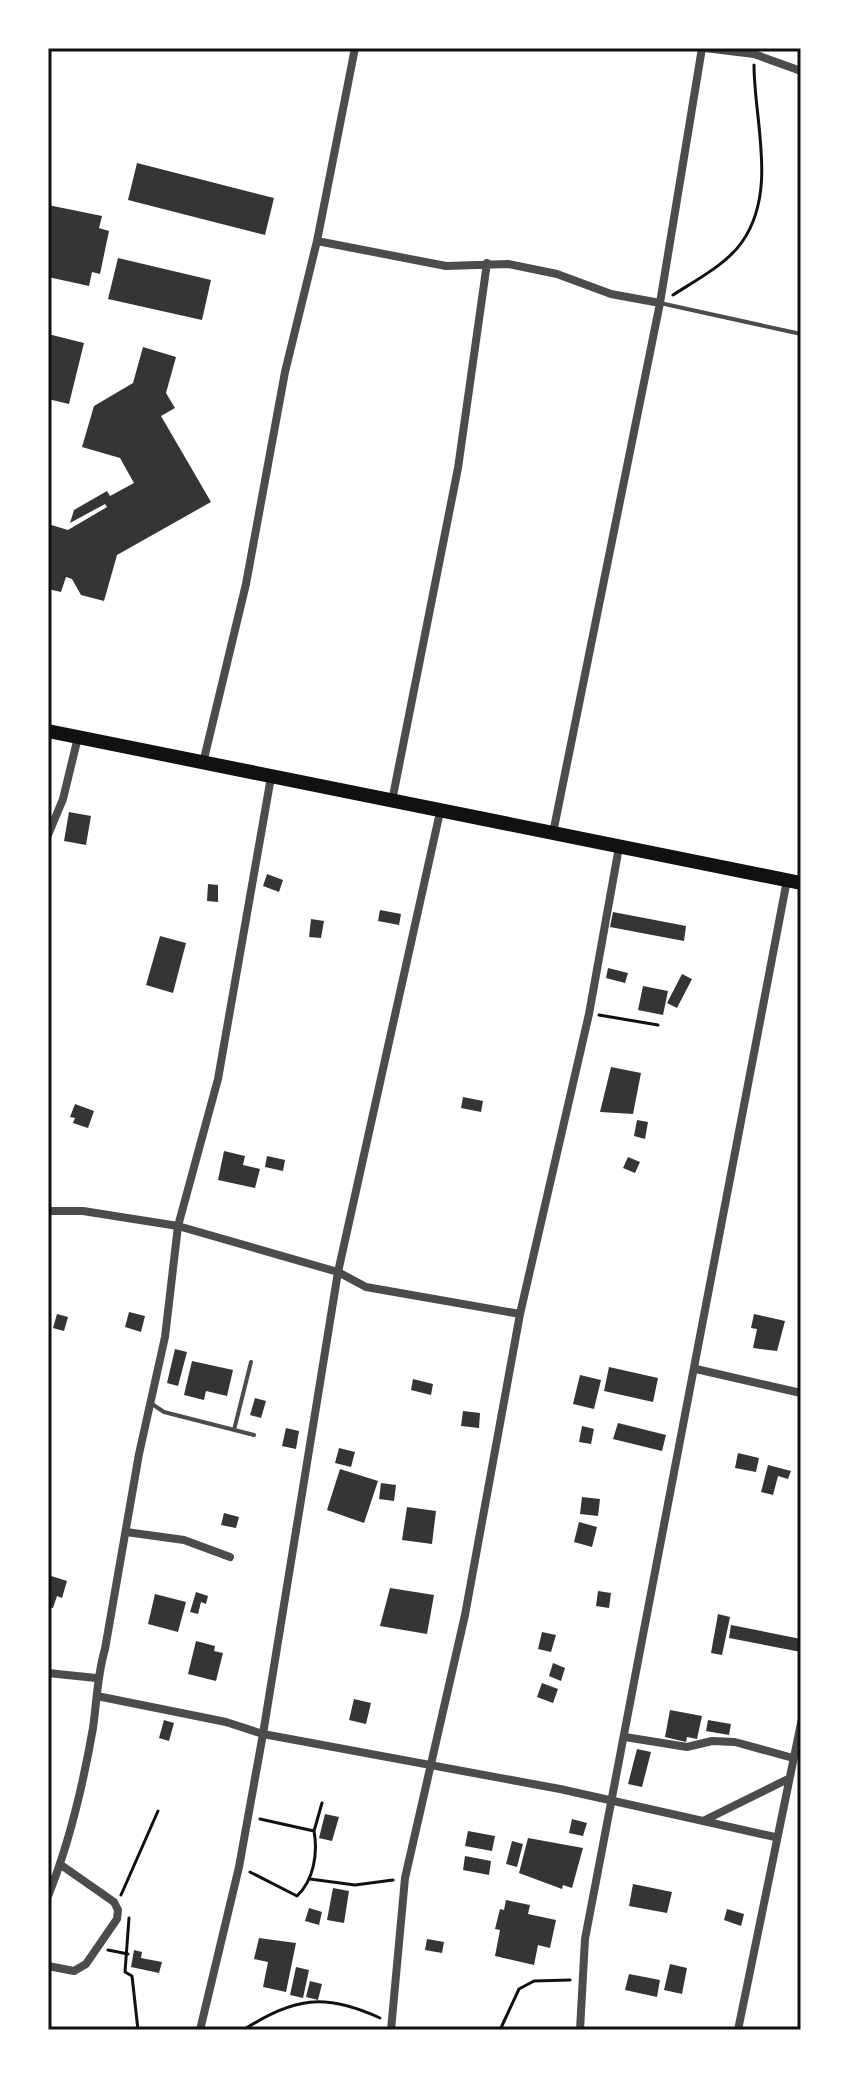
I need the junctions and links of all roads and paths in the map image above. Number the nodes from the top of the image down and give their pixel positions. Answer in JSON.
{"nodes":[{"id":1,"x":355,"y":48,"type":"edge"},
{"id":2,"x":703,"y":48,"type":"edge"},
{"id":3,"x":755,"y":51,"type":"edge"},
{"id":4,"x":801,"y":71,"type":"edge"},
{"id":5,"x":317,"y":241,"type":"junction"},
{"id":6,"x":487,"y":263,"type":"junction"},
{"id":7,"x":660,"y":303,"type":"junction"},
{"id":8,"x":801,"y":334,"type":"edge"},
{"id":9,"x":48,"y":731,"type":"edge"},
{"id":10,"x":78,"y":737,"type":"junction"},
{"id":11,"x":203,"y":763,"type":"junction"},
{"id":12,"x":271,"y":777,"type":"junction"},
{"id":13,"x":392,"y":802,"type":"junction"},
{"id":14,"x":440,"y":812,"type":"junction"},
{"id":15,"x":553,"y":833,"type":"junction"},
{"id":16,"x":48,"y":835,"type":"edge"},
{"id":17,"x":619,"y":847,"type":"junction"},
{"id":18,"x":794,"y":882,"type":"edge"},
{"id":19,"x":589,"y":1014,"type":"junction"},
{"id":20,"x":658,"y":1025,"type":"dead end"},
{"id":21,"x":48,"y":1211,"type":"edge"},
{"id":22,"x":178,"y":1226,"type":"junction"},
{"id":23,"x":338,"y":1272,"type":"junction"},
{"id":24,"x":520,"y":1314,"type":"junction"},
{"id":25,"x":251,"y":1362,"type":"dead end"},
{"id":26,"x":696,"y":1369,"type":"junction"},
{"id":27,"x":801,"y":1393,"type":"edge"},
{"id":28,"x":152,"y":1404,"type":"junction"},
{"id":29,"x":234,"y":1430,"type":"junction"},
{"id":30,"x":254,"y":1435,"type":"dead end"},
{"id":31,"x":126,"y":1532,"type":"junction"},
{"id":32,"x":230,"y":1557,"type":"dead end"},
{"id":33,"x":48,"y":1673,"type":"edge"},
{"id":34,"x":96,"y":1678,"type":"junction"},
{"id":35,"x":97,"y":1696,"type":"junction"},
{"id":36,"x":801,"y":1723,"type":"edge"},
{"id":37,"x":263,"y":1734,"type":"junction"},
{"id":38,"x":625,"y":1737,"type":"junction"},
{"id":39,"x":793,"y":1758,"type":"junction"},
{"id":40,"x":430,"y":1765,"type":"junction"},
{"id":41,"x":788,"y":1779,"type":"junction"},
{"id":42,"x":612,"y":1801,"type":"junction"},
{"id":43,"x":322,"y":1803,"type":"dead end"},
{"id":44,"x":158,"y":1811,"type":"dead end"},
{"id":45,"x":248,"y":1818,"type":"junction"},
{"id":46,"x":704,"y":1820,"type":"junction"},
{"id":47,"x":314,"y":1831,"type":"junction"},
{"id":48,"x":775,"y":1837,"type":"junction"},
{"id":49,"x":61,"y":1865,"type":"junction"},
{"id":50,"x":239,"y":1867,"type":"junction"},
{"id":51,"x":405,"y":1878,"type":"junction"},
{"id":52,"x":309,"y":1879,"type":"junction"},
{"id":53,"x":48,"y":1896,"type":"edge"},
{"id":54,"x":114,"y":1902,"type":"junction"},
{"id":55,"x":128,"y":1914,"type":"dead end"},
{"id":56,"x":97,"y":1948,"type":"junction"},
{"id":57,"x":128,"y":1954,"type":"junction"},
{"id":58,"x":48,"y":1966,"type":"edge"},
{"id":59,"x":582,"y":1980,"type":"junction"},
{"id":60,"x":392,"y":2027,"type":"edge"},
{"id":61,"x":138,"y":2030,"type":"edge"},
{"id":62,"x":200,"y":2030,"type":"edge"},
{"id":63,"x":243,"y":2030,"type":"edge"},
{"id":64,"x":500,"y":2030,"type":"edge"},
{"id":65,"x":580,"y":2030,"type":"edge"},
{"id":66,"x":738,"y":2030,"type":"edge"}],
"edges":[{"from":1,"to":5,"type":"street"},
{"from":2,"to":3,"type":"street"},
{"from":2,"to":7,"type":"street"},
{"from":3,"to":4,"type":"street"},
{"from":3,"to":7,"type":"path"},
{"from":5,"to":6,"type":"street"},
{"from":5,"to":11,"type":"street"},
{"from":6,"to":7,"type":"street"},
{"from":6,"to":13,"type":"street"},
{"from":7,"to":8,"type":"lane"},
{"from":7,"to":15,"type":"street"},
{"from":9,"to":10,"type":"highway"},
{"from":10,"to":11,"type":"highway"},
{"from":10,"to":16,"type":"street"},
{"from":11,"to":12,"type":"highway"},
{"from":12,"to":13,"type":"highway"},
{"from":12,"to":22,"type":"street"},
{"from":13,"to":14,"type":"highway"},
{"from":14,"to":15,"type":"highway"},
{"from":14,"to":23,"type":"street"},
{"from":15,"to":17,"type":"highway"},
{"from":17,"to":18,"type":"highway"},
{"from":17,"to":19,"type":"street"},
{"from":18,"to":26,"type":"street"},
{"from":19,"to":20,"type":"path"},
{"from":19,"to":24,"type":"street"},
{"from":21,"to":22,"type":"street"},
{"from":22,"to":23,"type":"street"},
{"from":22,"to":28,"type":"street"},
{"from":23,"to":24,"type":"street"},
{"from":23,"to":37,"type":"street"},
{"from":24,"to":40,"type":"street"},
{"from":25,"to":29,"type":"lane"},
{"from":26,"to":27,"type":"street"},
{"from":26,"to":38,"type":"street"},
{"from":28,"to":29,"type":"lane"},
{"from":28,"to":31,"type":"street"},
{"from":29,"to":30,"type":"lane"},
{"from":31,"to":32,"type":"street"},
{"from":31,"to":34,"type":"street"},
{"from":33,"to":34,"type":"street"},
{"from":34,"to":35,"type":"street"},
{"from":35,"to":37,"type":"street"},
{"from":35,"to":49,"type":"street"},
{"from":36,"to":39,"type":"street"},
{"from":37,"to":40,"type":"street"},
{"from":37,"to":45,"type":"street"},
{"from":38,"to":39,"type":"street"},
{"from":38,"to":42,"type":"street"},
{"from":39,"to":41,"type":"street"},
{"from":40,"to":42,"type":"street"},
{"from":40,"to":51,"type":"street"},
{"from":41,"to":46,"type":"street"},
{"from":41,"to":48,"type":"street"},
{"from":42,"to":46,"type":"street"},
{"from":42,"to":59,"type":"street"},
{"from":43,"to":47,"type":"path"},
{"from":44,"to":54,"type":"path"},
{"from":45,"to":47,"type":"path"},
{"from":45,"to":50,"type":"street"},
{"from":46,"to":48,"type":"street"},
{"from":47,"to":52,"type":"path"},
{"from":48,"to":66,"type":"street"},
{"from":49,"to":53,"type":"street"},
{"from":49,"to":54,"type":"street"},
{"from":50,"to":52,"type":"path"},
{"from":50,"to":62,"type":"street"},
{"from":51,"to":52,"type":"path"},
{"from":51,"to":60,"type":"street"},
{"from":54,"to":56,"type":"street"},
{"from":55,"to":57,"type":"path"},
{"from":56,"to":57,"type":"path"},
{"from":56,"to":58,"type":"street"},
{"from":57,"to":61,"type":"path"},
{"from":59,"to":64,"type":"path"},
{"from":59,"to":65,"type":"street"},
{"from":60,"to":63,"type":"path"}]}
